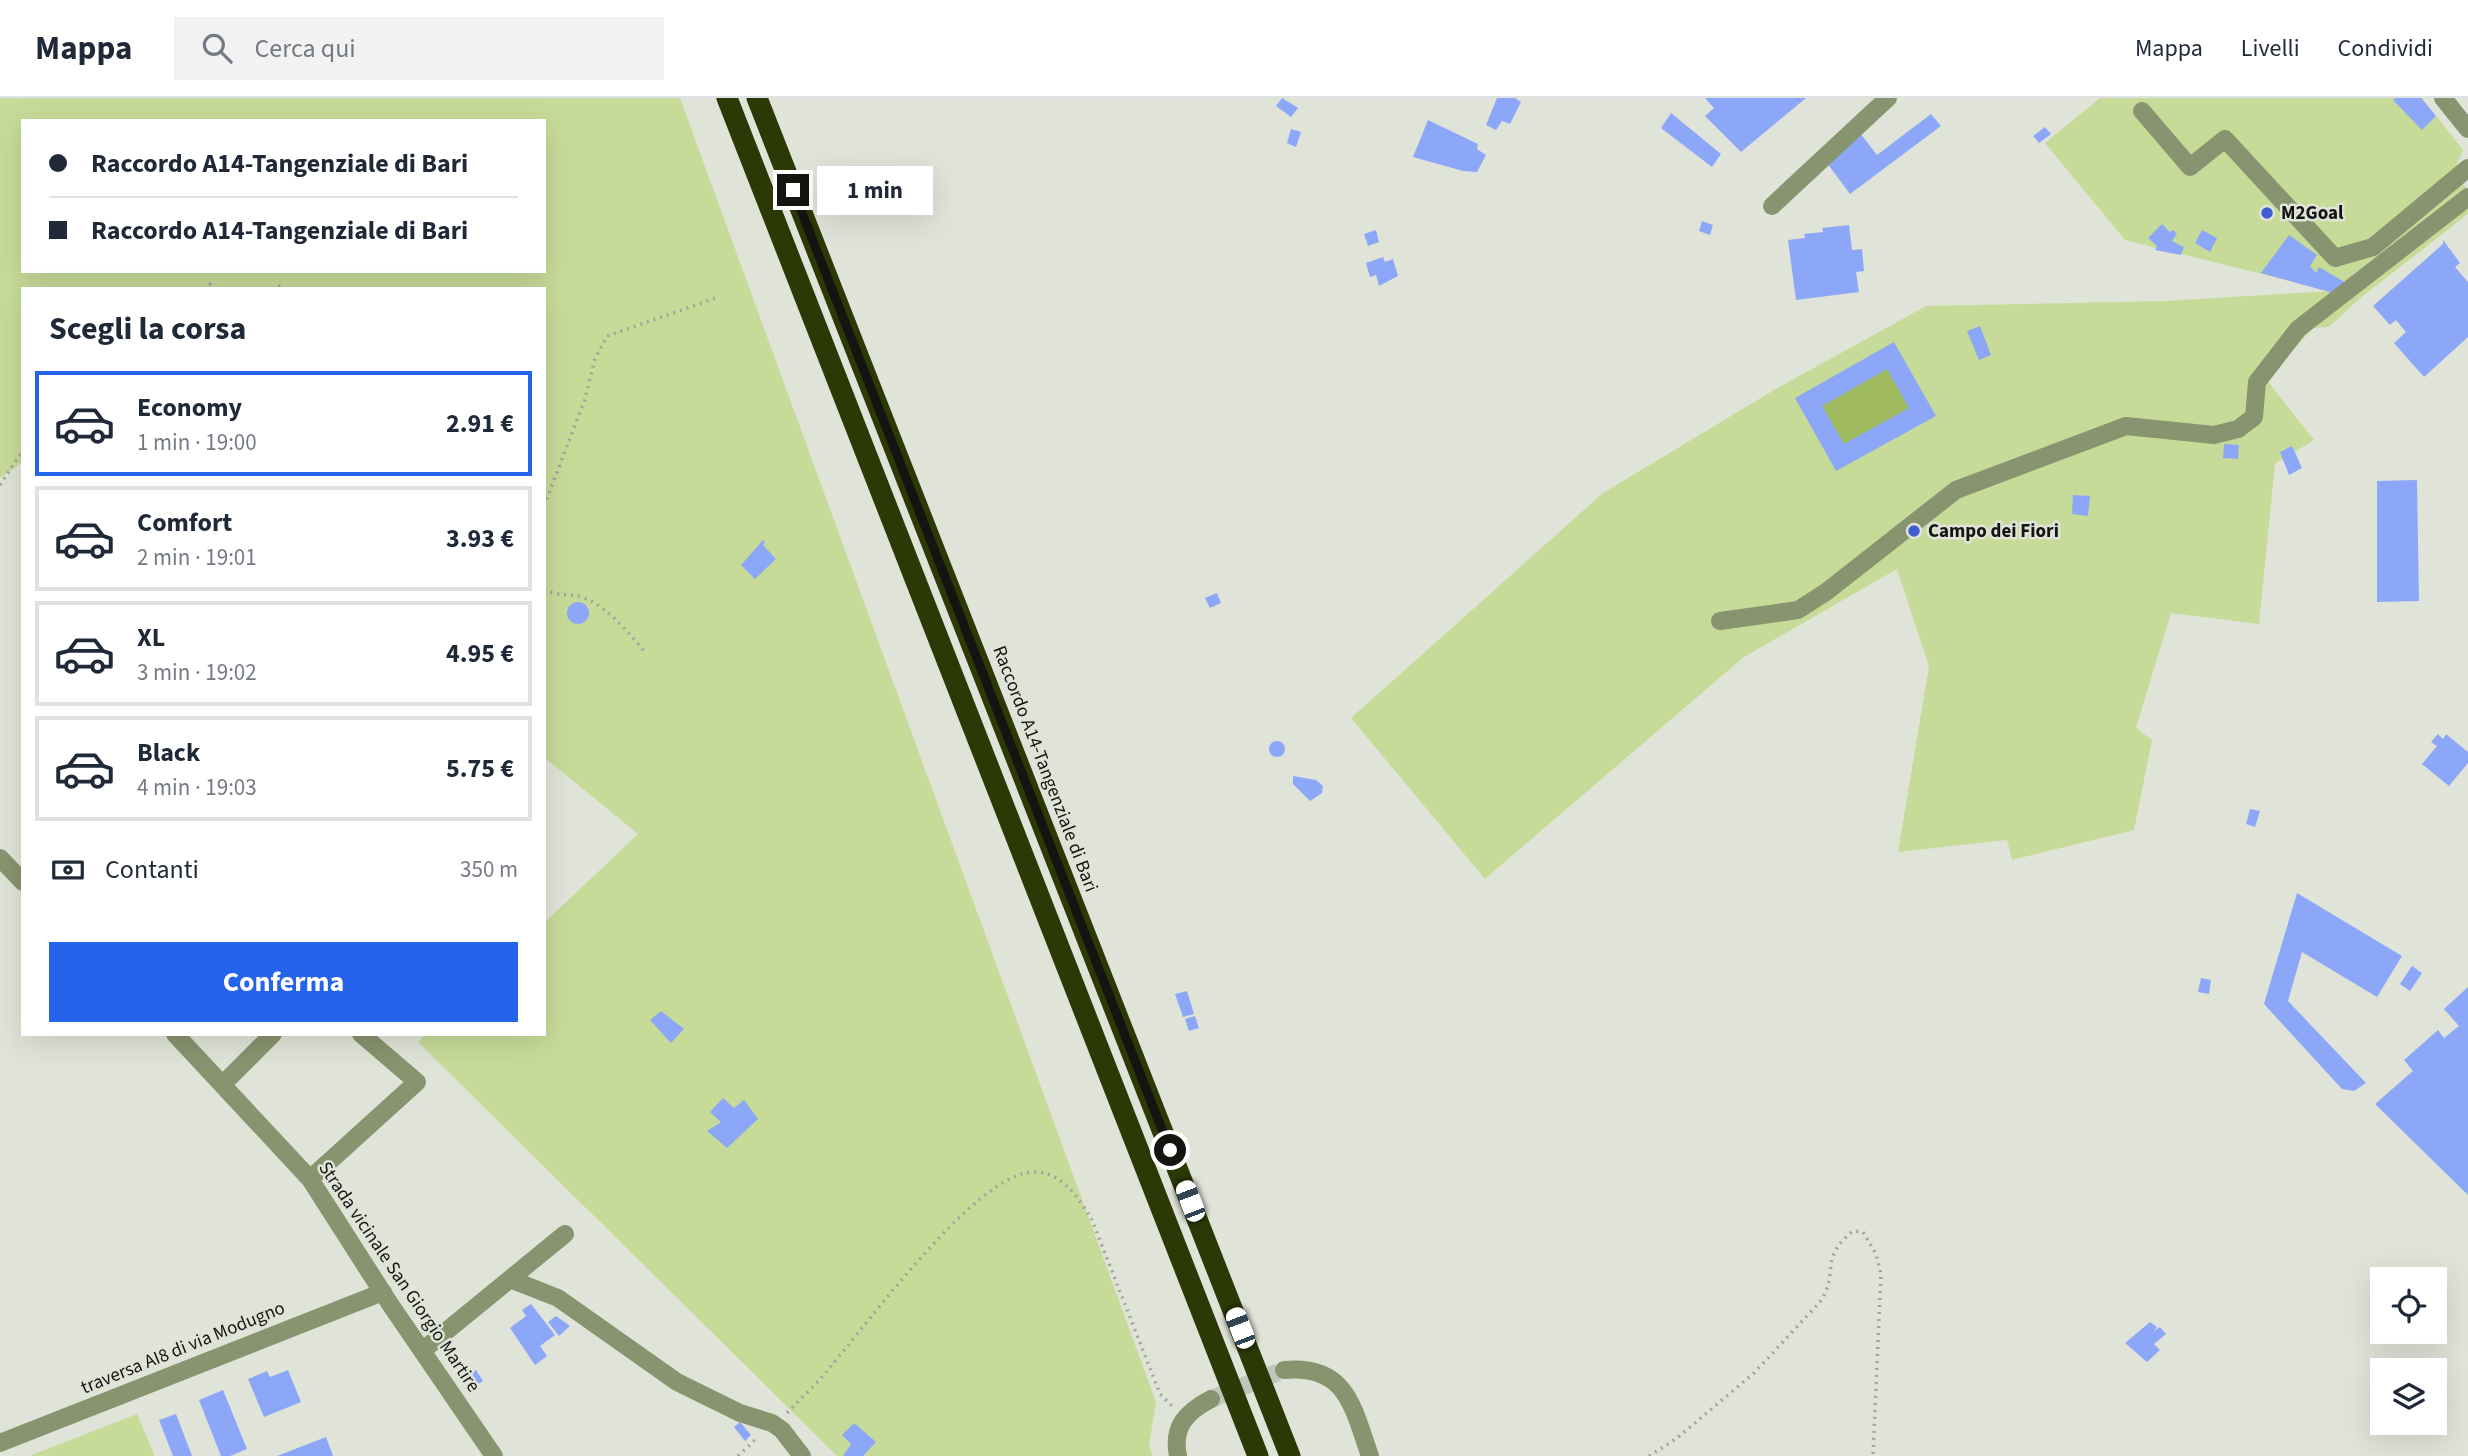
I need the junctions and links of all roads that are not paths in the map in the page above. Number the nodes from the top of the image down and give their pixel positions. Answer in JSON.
{"nodes":[{"id":1,"x":727,"y":98,"type":"edge"},
{"id":2,"x":757,"y":98,"type":"edge"},
{"id":3,"x":1888,"y":98,"type":"edge"},
{"id":4,"x":2443,"y":98,"type":"edge"},
{"id":5,"x":2142,"y":111,"type":"dead end"},
{"id":6,"x":2468,"y":129,"type":"edge"},
{"id":7,"x":2468,"y":168,"type":"edge"},
{"id":8,"x":2468,"y":197,"type":"edge"},
{"id":9,"x":1772,"y":206,"type":"dead end"},
{"id":10,"x":1720,"y":621,"type":"dead end"},
{"id":11,"x":0,"y":858,"type":"edge"},
{"id":12,"x":20,"y":873,"type":"edge"},
{"id":13,"x":178,"y":1036,"type":"edge"},
{"id":14,"x":271,"y":1036,"type":"edge"},
{"id":15,"x":363,"y":1036,"type":"edge"},
{"id":16,"x":223,"y":1084,"type":"junction"},
{"id":17,"x":310,"y":1179,"type":"junction"},
{"id":18,"x":565,"y":1234,"type":"dead end"},
{"id":19,"x":510,"y":1279,"type":"junction"},
{"id":20,"x":383,"y":1292,"type":"junction"},
{"id":21,"x":422,"y":1351,"type":"junction"},
{"id":22,"x":1284,"y":1370,"type":"tunnel mouth"},
{"id":23,"x":1211,"y":1399,"type":"tunnel mouth"},
{"id":24,"x":0,"y":1443,"type":"edge"},
{"id":25,"x":494,"y":1456,"type":"edge"},
{"id":26,"x":802,"y":1456,"type":"edge"},
{"id":27,"x":1178,"y":1456,"type":"edge"},
{"id":28,"x":1258,"y":1456,"type":"edge"},
{"id":29,"x":1290,"y":1456,"type":"edge"},
{"id":30,"x":1370,"y":1456,"type":"edge"}],
"edges":[{"from":1,"to":28,"type":"highway"},
{"from":2,"to":29,"type":"highway","name":"Raccordo A14-Tangenziale di Bari"},
{"from":3,"to":9,"type":"street"},
{"from":4,"to":6,"type":"street"},
{"from":5,"to":7,"type":"street"},
{"from":8,"to":10,"type":"street"},
{"from":11,"to":12,"type":"street"},
{"from":13,"to":16,"type":"street","name":"Strada vicinale San Giorgio Martire"},
{"from":14,"to":16,"type":"street"},
{"from":15,"to":17,"type":"street"},
{"from":16,"to":17,"type":"street","name":"Strada vicinale San Giorgio Martire"},
{"from":17,"to":20,"type":"street","name":"Strada vicinale San Giorgio Martire"},
{"from":18,"to":19,"type":"street"},
{"from":19,"to":21,"type":"street"},
{"from":19,"to":26,"type":"street"},
{"from":20,"to":21,"type":"street","name":"Strada vicinale San Giorgio Martire"},
{"from":20,"to":24,"type":"street","name":"traversa AI8 di via Modugno"},
{"from":21,"to":25,"type":"street","name":"Strada vicinale San Giorgio Martire"},
{"from":22,"to":30,"type":"street"},
{"from":23,"to":27,"type":"street"}]}
